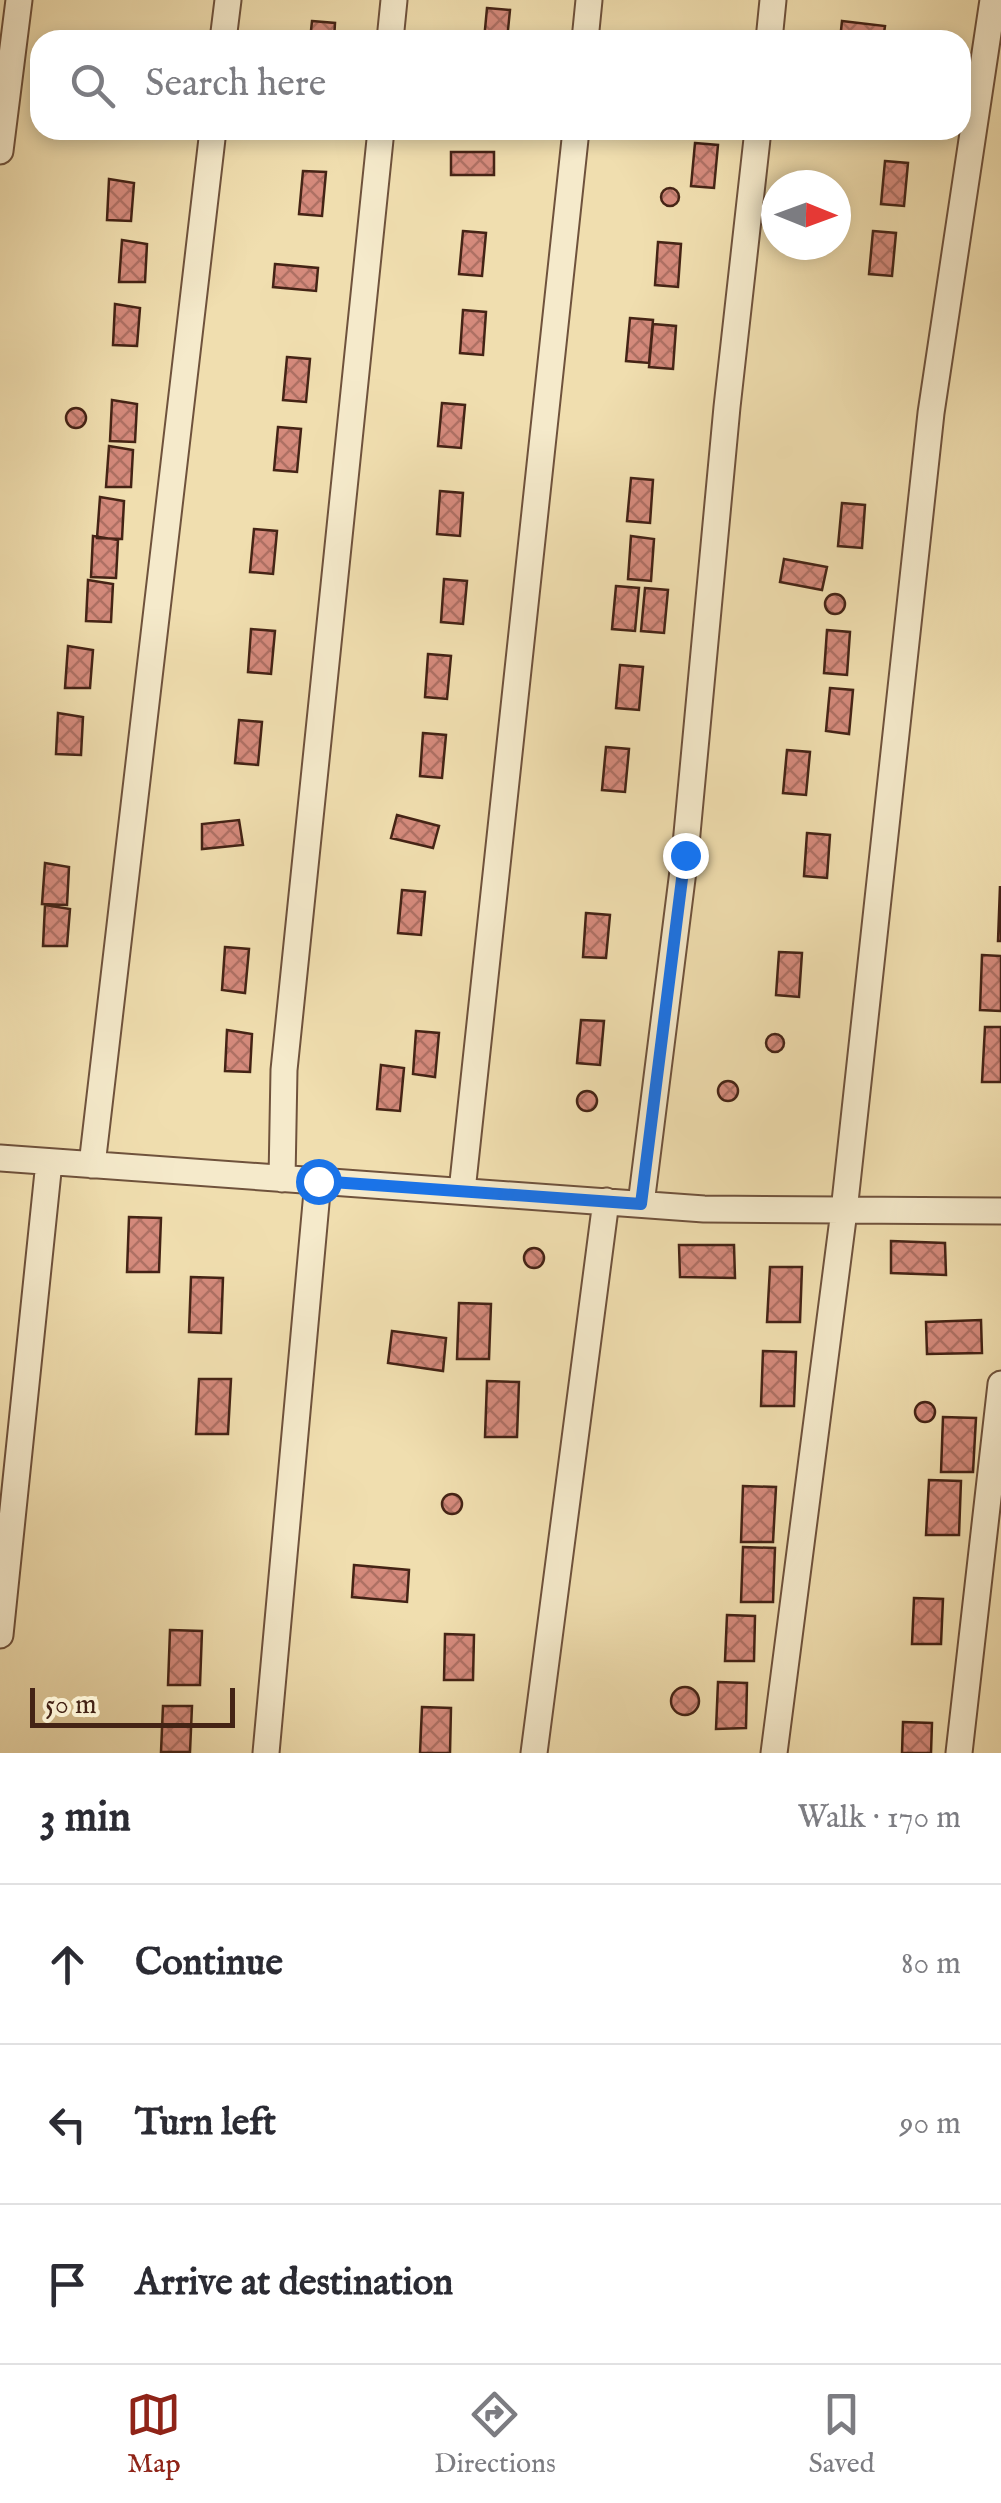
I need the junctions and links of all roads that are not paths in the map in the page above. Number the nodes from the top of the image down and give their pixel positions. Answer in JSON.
{"nodes":[{"id":1,"x":19,"y":0,"type":"edge"},
{"id":2,"x":228,"y":0,"type":"edge"},
{"id":3,"x":394,"y":0,"type":"edge"},
{"id":4,"x":589,"y":0,"type":"edge"},
{"id":5,"x":773,"y":0,"type":"edge"},
{"id":6,"x":993,"y":0,"type":"edge"},
{"id":7,"x":224,"y":30,"type":"edge"},
{"id":8,"x":391,"y":30,"type":"edge"},
{"id":9,"x":586,"y":30,"type":"edge"},
{"id":10,"x":770,"y":30,"type":"edge"},
{"id":11,"x":212,"y":140,"type":"edge"},
{"id":12,"x":380,"y":140,"type":"edge"},
{"id":13,"x":575,"y":140,"type":"edge"},
{"id":14,"x":757,"y":140,"type":"edge"},
{"id":15,"x":0,"y":150,"type":"edge"},
{"id":16,"x":0,"y":1158,"type":"edge"},
{"id":17,"x":50,"y":1162,"type":"junction"},
{"id":18,"x":92,"y":1165,"type":"junction"},
{"id":19,"x":282,"y":1178,"type":"junction"},
{"id":20,"x":318,"y":1181,"type":"junction"},
{"id":21,"x":462,"y":1191,"type":"junction"},
{"id":22,"x":606,"y":1202,"type":"junction"},
{"id":23,"x":641,"y":1204,"type":"junction"},
{"id":24,"x":844,"y":1211,"type":"junction"},
{"id":25,"x":1001,"y":1211,"type":"edge"},
{"id":26,"x":1001,"y":1384,"type":"edge"},
{"id":27,"x":0,"y":1635,"type":"edge"},
{"id":28,"x":266,"y":1753,"type":"edge"},
{"id":29,"x":534,"y":1753,"type":"edge"},
{"id":30,"x":774,"y":1753,"type":"edge"},
{"id":31,"x":959,"y":1753,"type":"edge"}],
"edges":[{"from":1,"to":15,"type":"street"},
{"from":2,"to":7,"type":"street"},
{"from":3,"to":8,"type":"street"},
{"from":4,"to":9,"type":"street"},
{"from":5,"to":10,"type":"street"},
{"from":6,"to":24,"type":"street"},
{"from":11,"to":18,"type":"street"},
{"from":12,"to":19,"type":"street"},
{"from":13,"to":21,"type":"street"},
{"from":14,"to":23,"type":"street"},
{"from":16,"to":17,"type":"street"},
{"from":17,"to":18,"type":"street"},
{"from":17,"to":27,"type":"street"},
{"from":18,"to":19,"type":"street"},
{"from":19,"to":20,"type":"street"},
{"from":20,"to":21,"type":"street"},
{"from":20,"to":28,"type":"street"},
{"from":21,"to":22,"type":"street"},
{"from":22,"to":23,"type":"street"},
{"from":22,"to":29,"type":"street"},
{"from":23,"to":24,"type":"street"},
{"from":24,"to":25,"type":"street"},
{"from":24,"to":30,"type":"street"},
{"from":26,"to":31,"type":"street"}]}
